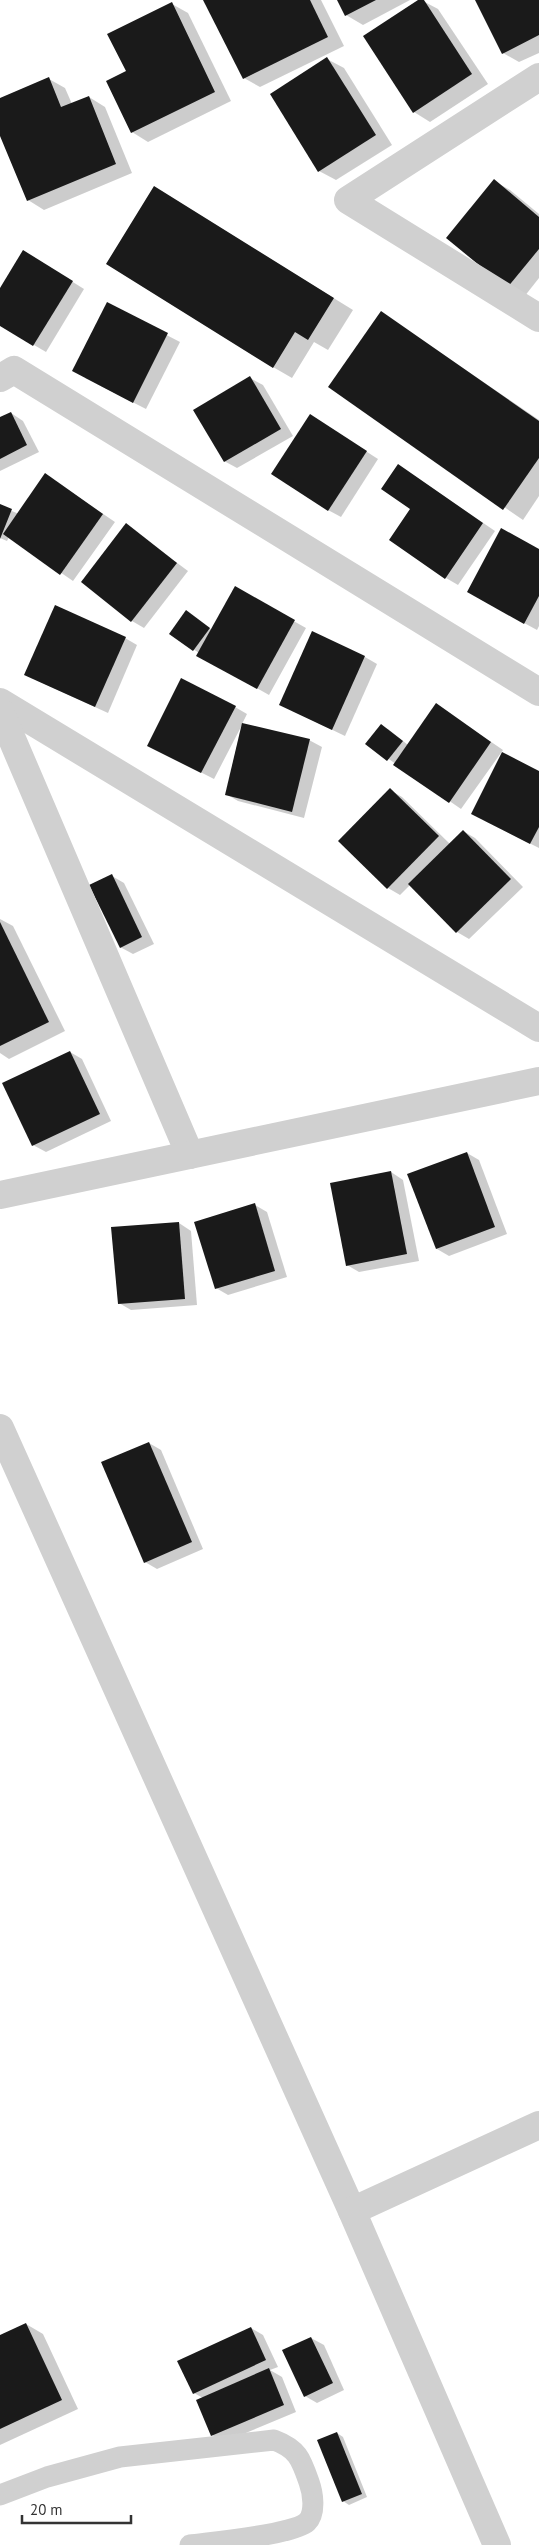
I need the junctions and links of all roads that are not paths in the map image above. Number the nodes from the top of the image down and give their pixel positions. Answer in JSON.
{"nodes":[{"id":1,"x":539,"y":77,"type":"edge"},
{"id":2,"x":539,"y":318,"type":"edge"},
{"id":3,"x":0,"y":378,"type":"edge"},
{"id":4,"x":539,"y":692,"type":"edge"},
{"id":5,"x":0,"y":702,"type":"edge"},
{"id":6,"x":0,"y":711,"type":"edge"},
{"id":7,"x":539,"y":1028,"type":"edge"},
{"id":8,"x":539,"y":1081,"type":"edge"},
{"id":9,"x":190,"y":1154,"type":"junction"},
{"id":10,"x":0,"y":1195,"type":"edge"},
{"id":11,"x":0,"y":1428,"type":"edge"},
{"id":12,"x":539,"y":2125,"type":"edge"},
{"id":13,"x":352,"y":2211,"type":"junction"},
{"id":14,"x":0,"y":2494,"type":"edge"},
{"id":15,"x":190,"y":2545,"type":"edge"},
{"id":16,"x":497,"y":2545,"type":"edge"}],
"edges":[{"from":1,"to":2,"type":"street"},
{"from":3,"to":4,"type":"street"},
{"from":5,"to":7,"type":"street"},
{"from":6,"to":9,"type":"street"},
{"from":8,"to":9,"type":"street"},
{"from":9,"to":10,"type":"street"},
{"from":11,"to":13,"type":"street"},
{"from":12,"to":13,"type":"street"},
{"from":13,"to":16,"type":"street"},
{"from":14,"to":15,"type":"lane"}]}
